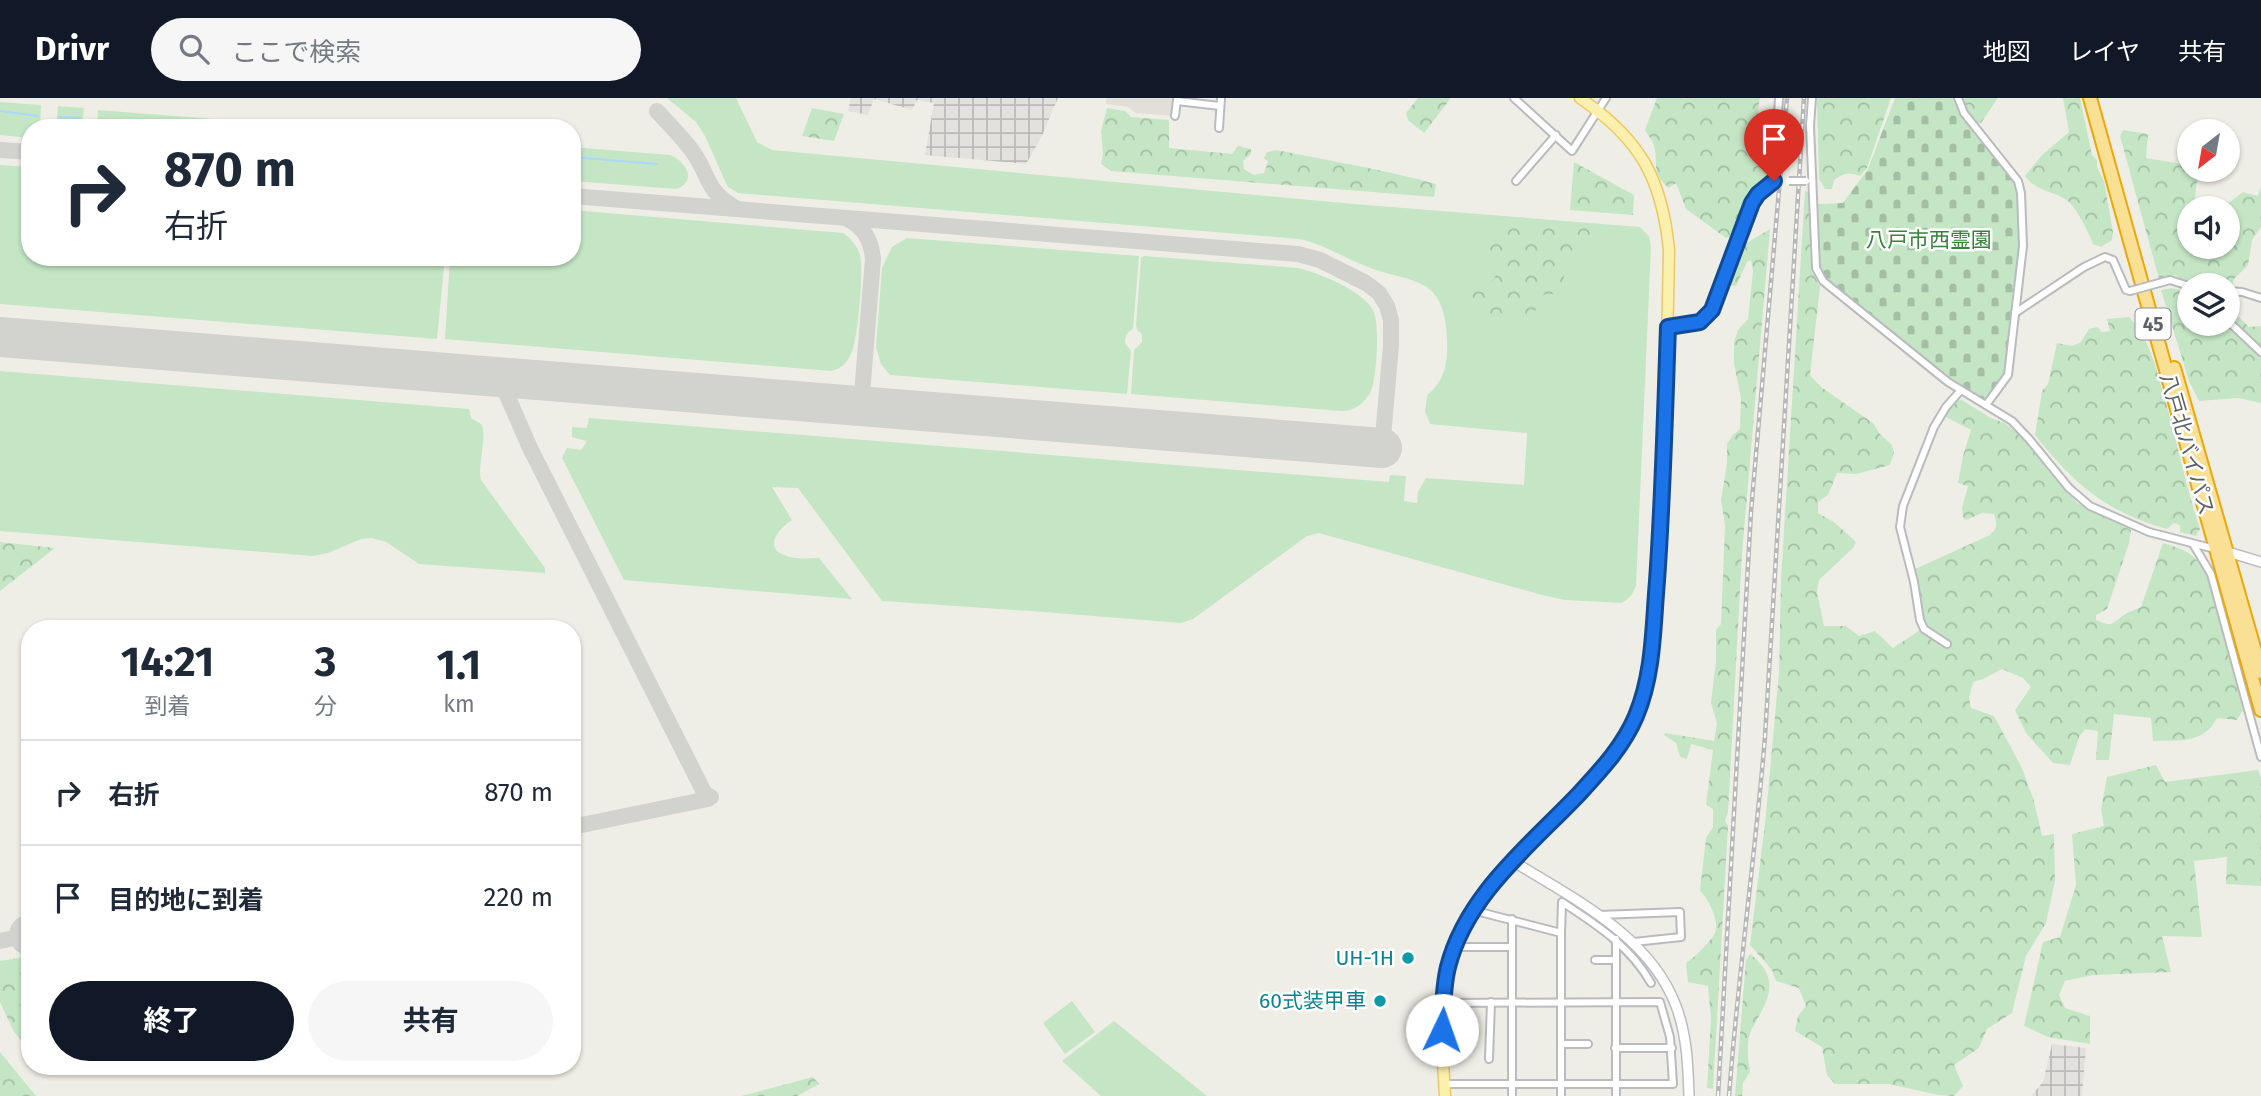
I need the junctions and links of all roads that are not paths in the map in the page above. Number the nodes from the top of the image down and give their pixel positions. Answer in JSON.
{"nodes":[{"id":1,"x":1514,"y":98,"type":"edge"},
{"id":2,"x":1580,"y":98,"type":"edge"},
{"id":3,"x":1606,"y":98,"type":"edge"},
{"id":4,"x":1779,"y":98,"type":"edge"},
{"id":5,"x":1811,"y":98,"type":"edge"},
{"id":6,"x":1958,"y":98,"type":"edge"},
{"id":7,"x":2090,"y":98,"type":"edge"},
{"id":8,"x":2098,"y":98,"type":"edge"},
{"id":9,"x":1177,"y":100,"type":"edge"},
{"id":10,"x":1221,"y":102,"type":"edge"},
{"id":11,"x":1599,"y":111,"type":"junction"},
{"id":12,"x":1175,"y":116,"type":"dead end"},
{"id":13,"x":1219,"y":128,"type":"dead end"},
{"id":14,"x":1556,"y":135,"type":"junction"},
{"id":15,"x":1516,"y":181,"type":"dead end"},
{"id":16,"x":1774,"y":181,"type":"junction"},
{"id":17,"x":1810,"y":181,"type":"junction"},
{"id":18,"x":2177,"y":281,"type":"edge"},
{"id":19,"x":2240,"y":292,"type":"edge"},
{"id":20,"x":2261,"y":298,"type":"edge"},
{"id":21,"x":2015,"y":313,"type":"junction"},
{"id":22,"x":1668,"y":327,"type":"junction"},
{"id":23,"x":2240,"y":332,"type":"edge"},
{"id":24,"x":2261,"y":352,"type":"edge"},
{"id":25,"x":1961,"y":390,"type":"junction"},
{"id":26,"x":1986,"y":405,"type":"junction"},
{"id":27,"x":2193,"y":544,"type":"junction"},
{"id":28,"x":2222,"y":551,"type":"junction"},
{"id":29,"x":2261,"y":562,"type":"edge"},
{"id":30,"x":1947,"y":644,"type":"dead end"},
{"id":31,"x":2261,"y":672,"type":"edge"},
{"id":32,"x":2261,"y":710,"type":"edge"},
{"id":33,"x":2261,"y":757,"type":"edge"},
{"id":34,"x":1514,"y":862,"type":"junction"},
{"id":35,"x":1472,"y":910,"type":"junction"},
{"id":36,"x":1597,"y":915,"type":"junction"},
{"id":37,"x":1512,"y":919,"type":"junction"},
{"id":38,"x":1561,"y":933,"type":"junction"},
{"id":39,"x":1616,"y":939,"type":"junction"},
{"id":40,"x":1634,"y":942,"type":"junction"},
{"id":41,"x":1454,"y":947,"type":"junction"},
{"id":42,"x":1511,"y":947,"type":"junction"},
{"id":43,"x":1595,"y":960,"type":"dead end"},
{"id":44,"x":1616,"y":960,"type":"junction"},
{"id":45,"x":1651,"y":983,"type":"dead end"},
{"id":46,"x":1490,"y":1002,"type":"junction"},
{"id":47,"x":1511,"y":1002,"type":"junction"},
{"id":48,"x":1443,"y":1003,"type":"junction"},
{"id":49,"x":1561,"y":1003,"type":"junction"},
{"id":50,"x":1616,"y":1003,"type":"junction"},
{"id":51,"x":1561,"y":1044,"type":"junction"},
{"id":52,"x":1588,"y":1044,"type":"dead end"},
{"id":53,"x":1615,"y":1048,"type":"junction"},
{"id":54,"x":1672,"y":1048,"type":"junction"},
{"id":55,"x":1489,"y":1059,"type":"dead end"},
{"id":56,"x":1444,"y":1084,"type":"junction"},
{"id":57,"x":1511,"y":1084,"type":"junction"},
{"id":58,"x":1561,"y":1084,"type":"junction"},
{"id":59,"x":1615,"y":1085,"type":"junction"},
{"id":60,"x":1445,"y":1096,"type":"edge"},
{"id":61,"x":1511,"y":1096,"type":"edge"},
{"id":62,"x":1561,"y":1096,"type":"edge"},
{"id":63,"x":1616,"y":1096,"type":"edge"},
{"id":64,"x":1689,"y":1096,"type":"edge"}],
"edges":[{"from":1,"to":14,"type":"street"},
{"from":2,"to":11,"type":"main road"},
{"from":3,"to":11,"type":"street"},
{"from":4,"to":16,"type":"street"},
{"from":5,"to":17,"type":"street"},
{"from":6,"to":21,"type":"street"},
{"from":7,"to":28,"type":"highway","name":"八戸北バイパス","number":"45"},
{"from":8,"to":28,"type":"highway","name":"八戸北バイパス","number":"45"},
{"from":9,"to":10,"type":"street"},
{"from":9,"to":12,"type":"street"},
{"from":10,"to":13,"type":"street"},
{"from":11,"to":14,"type":"street"},
{"from":11,"to":22,"type":"main road"},
{"from":14,"to":15,"type":"street"},
{"from":16,"to":17,"type":"street","bridge":true},
{"from":16,"to":22,"type":"street"},
{"from":17,"to":25,"type":"street"},
{"from":18,"to":21,"type":"street","bridge":true},
{"from":19,"to":20,"type":"street"},
{"from":21,"to":26,"type":"street"},
{"from":22,"to":34,"type":"main road"},
{"from":23,"to":24,"type":"street"},
{"from":25,"to":26,"type":"street"},
{"from":25,"to":30,"type":"street"},
{"from":26,"to":27,"type":"street"},
{"from":27,"to":28,"type":"street"},
{"from":27,"to":33,"type":"street"},
{"from":28,"to":29,"type":"street"},
{"from":28,"to":31,"type":"highway","name":"八戸北バイパス","number":"45"},
{"from":28,"to":32,"type":"highway","name":"八戸北バイパス","number":"45"},
{"from":34,"to":35,"type":"main road"},
{"from":34,"to":36,"type":"street"},
{"from":35,"to":37,"type":"street"},
{"from":35,"to":41,"type":"main road"},
{"from":36,"to":40,"type":"street"},
{"from":36,"to":40,"type":"street"},
{"from":37,"to":38,"type":"street"},
{"from":37,"to":42,"type":"street"},
{"from":38,"to":39,"type":"street"},
{"from":38,"to":49,"type":"street"},
{"from":39,"to":44,"type":"street"},
{"from":39,"to":45,"type":"street"},
{"from":40,"to":64,"type":"street"},
{"from":41,"to":42,"type":"street"},
{"from":41,"to":48,"type":"main road"},
{"from":42,"to":47,"type":"street"},
{"from":43,"to":44,"type":"street"},
{"from":44,"to":50,"type":"street"},
{"from":46,"to":47,"type":"street"},
{"from":46,"to":48,"type":"street"},
{"from":46,"to":55,"type":"street"},
{"from":47,"to":49,"type":"street"},
{"from":47,"to":57,"type":"street"},
{"from":48,"to":56,"type":"main road"},
{"from":49,"to":50,"type":"street"},
{"from":49,"to":51,"type":"street"},
{"from":50,"to":53,"type":"street"},
{"from":50,"to":54,"type":"street"},
{"from":51,"to":52,"type":"street"},
{"from":51,"to":58,"type":"street"},
{"from":53,"to":54,"type":"street"},
{"from":53,"to":59,"type":"street"},
{"from":54,"to":59,"type":"street"},
{"from":56,"to":57,"type":"street"},
{"from":56,"to":60,"type":"main road"},
{"from":57,"to":58,"type":"street"},
{"from":57,"to":61,"type":"street"},
{"from":58,"to":59,"type":"street"},
{"from":58,"to":62,"type":"street"},
{"from":59,"to":63,"type":"street"}]}
